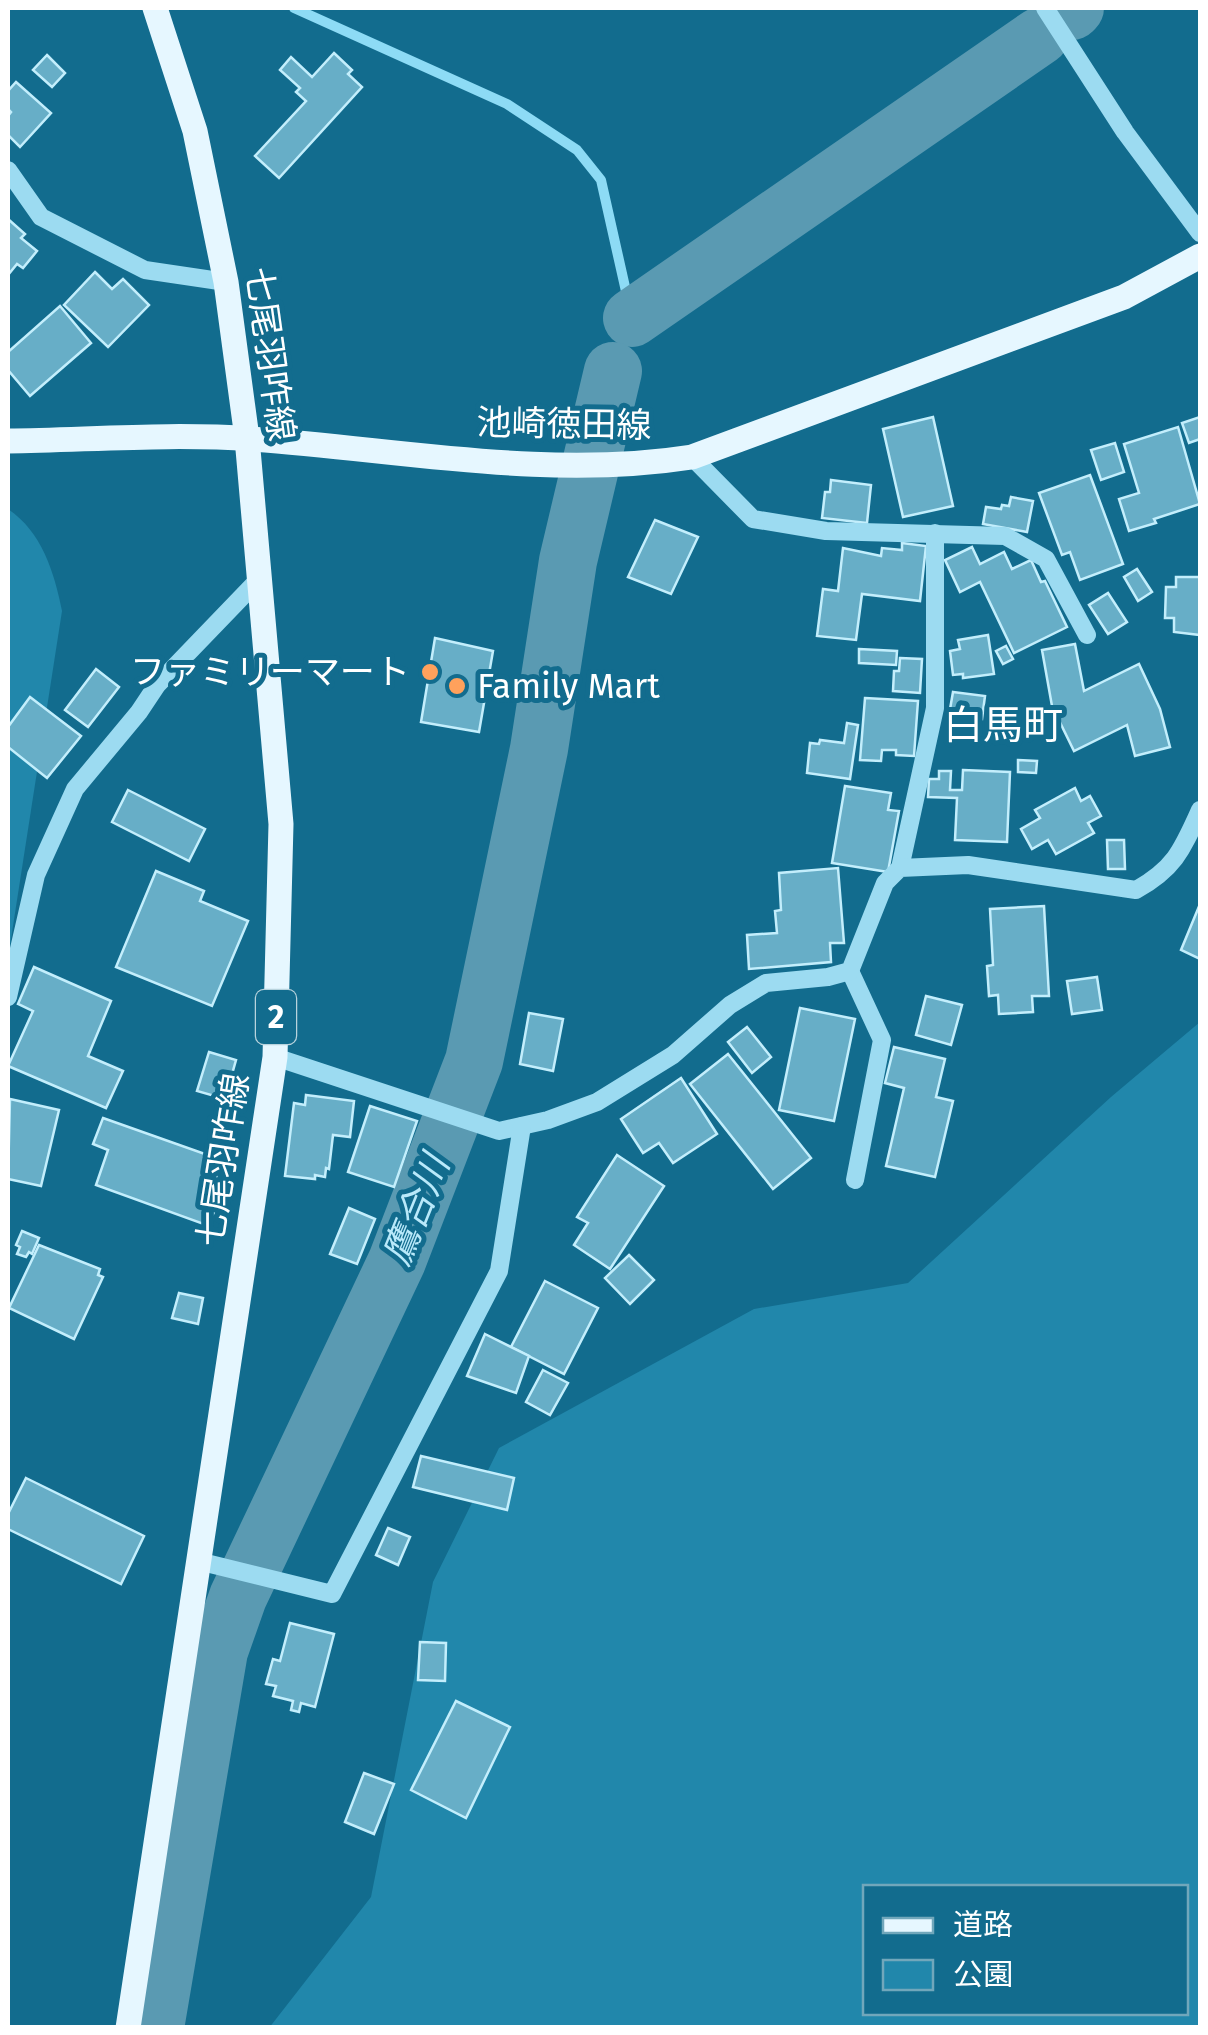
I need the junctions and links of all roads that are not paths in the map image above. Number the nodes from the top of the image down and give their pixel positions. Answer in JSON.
{"nodes":[{"id":1,"x":155,"y":8,"type":"edge"},
{"id":2,"x":1045,"y":8,"type":"edge"},
{"id":3,"x":8,"y":170,"type":"edge"},
{"id":4,"x":1200,"y":233,"type":"edge"},
{"id":5,"x":1200,"y":256,"type":"edge"},
{"id":6,"x":226,"y":282,"type":"junction"},
{"id":7,"x":248,"y":438,"type":"junction"},
{"id":8,"x":8,"y":441,"type":"edge"},
{"id":9,"x":692,"y":457,"type":"junction"},
{"id":10,"x":935,"y":534,"type":"junction"},
{"id":11,"x":260,"y":578,"type":"junction"},
{"id":12,"x":1087,"y":635,"type":"dead end"},
{"id":13,"x":1200,"y":810,"type":"edge"},
{"id":14,"x":900,"y":868,"type":"junction"},
{"id":15,"x":850,"y":971,"type":"junction"},
{"id":16,"x":8,"y":997,"type":"edge"},
{"id":17,"x":274,"y":1057,"type":"junction"},
{"id":18,"x":522,"y":1126,"type":"junction"},
{"id":19,"x":855,"y":1180,"type":"dead end"},
{"id":20,"x":199,"y":1562,"type":"junction"},
{"id":21,"x":128,"y":2028,"type":"edge"}],
"edges":[{"from":1,"to":6,"type":"main road","name":"七尾羽咋線","number":"2"},
{"from":2,"to":4,"type":"street"},
{"from":3,"to":6,"type":"street"},
{"from":5,"to":9,"type":"main road","name":"池崎徳田線"},
{"from":6,"to":7,"type":"main road","name":"七尾羽咋線","number":"2"},
{"from":7,"to":8,"type":"main road","name":"池崎徳田線"},
{"from":7,"to":9,"type":"main road","name":"池崎徳田線"},
{"from":7,"to":11,"type":"main road","name":"七尾羽咋線","number":"2"},
{"from":9,"to":10,"type":"street"},
{"from":10,"to":12,"type":"street"},
{"from":10,"to":14,"type":"street"},
{"from":11,"to":16,"type":"street"},
{"from":11,"to":17,"type":"main road","name":"七尾羽咋線","number":"2"},
{"from":13,"to":14,"type":"street"},
{"from":14,"to":15,"type":"street"},
{"from":15,"to":18,"type":"street"},
{"from":15,"to":19,"type":"street"},
{"from":17,"to":18,"type":"street"},
{"from":17,"to":20,"type":"main road","name":"七尾羽咋線","number":"2"},
{"from":18,"to":20,"type":"street"},
{"from":20,"to":21,"type":"main road","name":"七尾羽咋線","number":"2"}]}
